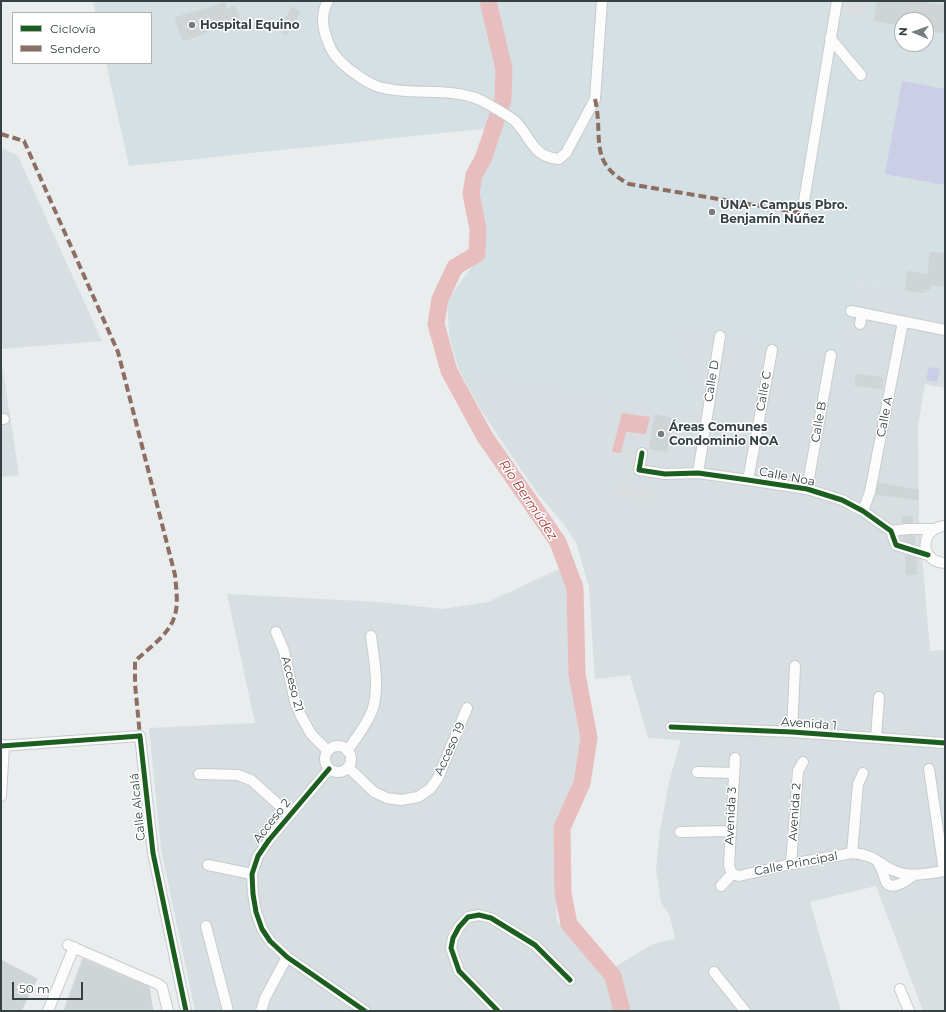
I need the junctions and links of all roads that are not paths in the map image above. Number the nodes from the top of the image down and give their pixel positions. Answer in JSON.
{"nodes":[{"id":1,"x":328,"y":1,"type":"edge"},
{"id":2,"x":602,"y":1,"type":"edge"},
{"id":3,"x":837,"y":1,"type":"edge"},
{"id":4,"x":830,"y":38,"type":"junction"},
{"id":5,"x":861,"y":75,"type":"dead end"},
{"id":6,"x":802,"y":213,"type":"dead end"},
{"id":7,"x":851,"y":311,"type":"dead end"},
{"id":8,"x":862,"y":313,"type":"junction"},
{"id":9,"x":903,"y":322,"type":"junction"},
{"id":10,"x":860,"y":324,"type":"dead end"},
{"id":11,"x":945,"y":330,"type":"edge"},
{"id":12,"x":720,"y":336,"type":"dead end"},
{"id":13,"x":772,"y":350,"type":"dead end"},
{"id":14,"x":831,"y":355,"type":"dead end"},
{"id":15,"x":642,"y":453,"type":"dead end"},
{"id":16,"x":698,"y":473,"type":"junction"},
{"id":17,"x":748,"y":480,"type":"junction"},
{"id":18,"x":807,"y":489,"type":"junction"},
{"id":19,"x":863,"y":511,"type":"junction"},
{"id":20,"x":945,"y":526,"type":"edge"},
{"id":21,"x":934,"y":529,"type":"junction"},
{"id":22,"x":891,"y":531,"type":"junction"},
{"id":23,"x":928,"y":555,"type":"junction"},
{"id":24,"x":945,"y":563,"type":"edge"},
{"id":25,"x":276,"y":632,"type":"dead end"},
{"id":26,"x":371,"y":636,"type":"dead end"},
{"id":27,"x":795,"y":666,"type":"dead end"},
{"id":28,"x":879,"y":697,"type":"dead end"},
{"id":29,"x":467,"y":708,"type":"dead end"},
{"id":30,"x":671,"y":726,"type":"dead end"},
{"id":31,"x":792,"y":732,"type":"junction"},
{"id":32,"x":876,"y":738,"type":"junction"},
{"id":33,"x":945,"y":743,"type":"edge"},
{"id":34,"x":3,"y":746,"type":"edge"},
{"id":35,"x":328,"y":751,"type":"junction"},
{"id":36,"x":347,"y":751,"type":"junction"},
{"id":37,"x":735,"y":758,"type":"dead end"},
{"id":38,"x":803,"y":762,"type":"dead end"},
{"id":39,"x":348,"y":767,"type":"junction"},
{"id":40,"x":329,"y":769,"type":"junction"},
{"id":41,"x":929,"y":769,"type":"dead end"},
{"id":42,"x":697,"y":772,"type":"dead end"},
{"id":43,"x":734,"y":773,"type":"junction"},
{"id":44,"x":863,"y":773,"type":"dead end"},
{"id":45,"x":199,"y":774,"type":"dead end"},
{"id":46,"x":1,"y":796,"type":"edge"},
{"id":47,"x":290,"y":814,"type":"junction"},
{"id":48,"x":730,"y":831,"type":"junction"},
{"id":49,"x":680,"y":832,"type":"dead end"},
{"id":50,"x":852,"y":854,"type":"junction"},
{"id":51,"x":875,"y":858,"type":"junction"},
{"id":52,"x":791,"y":864,"type":"junction"},
{"id":53,"x":208,"y":865,"type":"dead end"},
{"id":54,"x":945,"y":871,"type":"edge"},
{"id":55,"x":252,"y":874,"type":"junction"},
{"id":56,"x":732,"y":874,"type":"junction"},
{"id":57,"x":914,"y":875,"type":"junction"},
{"id":58,"x":721,"y":886,"type":"dead end"},
{"id":59,"x":206,"y":926,"type":"dead end"},
{"id":60,"x":286,"y":957,"type":"junction"},
{"id":61,"x":714,"y":972,"type":"dead end"},
{"id":62,"x":570,"y":980,"type":"dead end"},
{"id":63,"x":900,"y":989,"type":"dead end"},
{"id":64,"x":48,"y":1011,"type":"edge"},
{"id":65,"x":168,"y":1011,"type":"edge"},
{"id":66,"x":186,"y":1011,"type":"edge"},
{"id":67,"x":228,"y":1011,"type":"edge"},
{"id":68,"x":261,"y":1011,"type":"edge"},
{"id":69,"x":365,"y":1011,"type":"edge"},
{"id":70,"x":498,"y":1011,"type":"edge"},
{"id":71,"x":745,"y":1011,"type":"edge"},
{"id":72,"x":909,"y":1011,"type":"edge"}],
"edges":[{"from":1,"to":2,"type":"street"},
{"from":3,"to":4,"type":"street"},
{"from":4,"to":5,"type":"street"},
{"from":4,"to":6,"type":"street"},
{"from":7,"to":8,"type":"street"},
{"from":8,"to":9,"type":"street"},
{"from":8,"to":10,"type":"street"},
{"from":9,"to":11,"type":"street"},
{"from":9,"to":19,"type":"street","name":"Calle A"},
{"from":12,"to":16,"type":"street","name":"Calle D"},
{"from":13,"to":17,"type":"street","name":"Calle C"},
{"from":14,"to":18,"type":"street","name":"Calle B"},
{"from":15,"to":16,"type":"street","name":"Calle Noa"},
{"from":16,"to":17,"type":"street","name":"Calle Noa"},
{"from":17,"to":18,"type":"street","name":"Calle Noa"},
{"from":18,"to":19,"type":"street","name":"Calle Noa"},
{"from":19,"to":22,"type":"street","name":"Calle Noa"},
{"from":20,"to":21,"type":"street"},
{"from":21,"to":22,"type":"street"},
{"from":21,"to":23,"type":"street"},
{"from":22,"to":23,"type":"street","name":"Calle Noa"},
{"from":23,"to":24,"type":"street"},
{"from":25,"to":35,"type":"street","name":"Acceso 21"},
{"from":26,"to":36,"type":"street"},
{"from":27,"to":31,"type":"street"},
{"from":28,"to":32,"type":"street"},
{"from":29,"to":39,"type":"street","name":"Acceso 19"},
{"from":30,"to":31,"type":"street","name":"Avenida 1"},
{"from":31,"to":32,"type":"street","name":"Avenida 1"},
{"from":32,"to":33,"type":"street","name":"Avenida 1"},
{"from":34,"to":46,"type":"street"},
{"from":34,"to":66,"type":"street","name":"Calle Alcalá"},
{"from":35,"to":36,"type":"street"},
{"from":35,"to":40,"type":"street"},
{"from":36,"to":39,"type":"street"},
{"from":37,"to":43,"type":"street","name":"Avenida 3"},
{"from":38,"to":52,"type":"street","name":"Avenida 2"},
{"from":39,"to":40,"type":"street"},
{"from":40,"to":47,"type":"street","name":"Acceso 2"},
{"from":41,"to":54,"type":"street"},
{"from":42,"to":43,"type":"street"},
{"from":43,"to":48,"type":"street","name":"Avenida 3"},
{"from":44,"to":50,"type":"street"},
{"from":45,"to":47,"type":"street"},
{"from":47,"to":55,"type":"street","name":"Acceso 2"},
{"from":48,"to":49,"type":"street"},
{"from":48,"to":56,"type":"street","name":"Avenida 3"},
{"from":50,"to":51,"type":"street","name":"Calle Principal"},
{"from":50,"to":52,"type":"street","name":"Calle Principal"},
{"from":51,"to":57,"type":"street","name":"Calle Principal"},
{"from":51,"to":57,"type":"street","name":"Calle Principal"},
{"from":52,"to":56,"type":"street","name":"Calle Principal"},
{"from":53,"to":55,"type":"street"},
{"from":54,"to":57,"type":"street","name":"Calle Principal"},
{"from":55,"to":60,"type":"street","name":"Acceso 2"},
{"from":56,"to":58,"type":"street"},
{"from":59,"to":67,"type":"street"},
{"from":60,"to":68,"type":"street"},
{"from":60,"to":69,"type":"street","name":"Acceso 2"},
{"from":61,"to":71,"type":"street"},
{"from":62,"to":70,"type":"street"},
{"from":63,"to":72,"type":"street"},
{"from":64,"to":65,"type":"street"}]}
